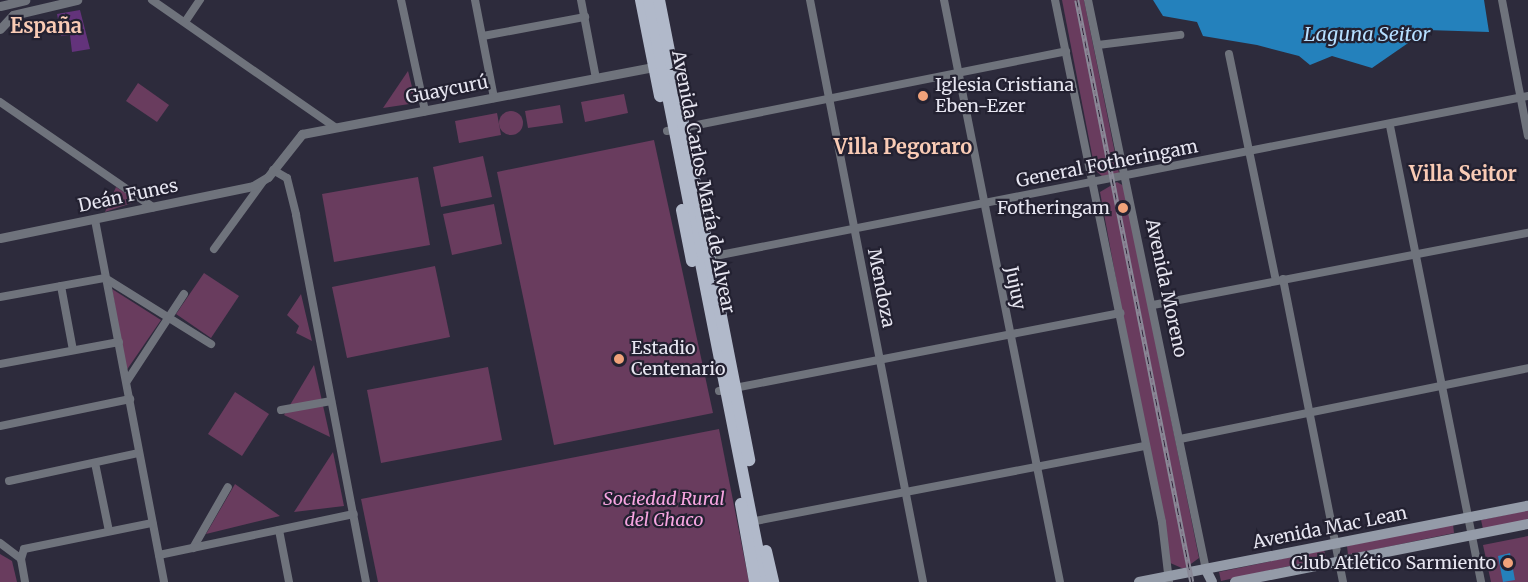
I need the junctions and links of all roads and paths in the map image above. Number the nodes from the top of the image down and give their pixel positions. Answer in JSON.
{"nodes":[{"id":1,"x":25,"y":0,"type":"edge"},
{"id":2,"x":76,"y":0,"type":"edge"},
{"id":3,"x":152,"y":0,"type":"edge"},
{"id":4,"x":200,"y":0,"type":"edge"},
{"id":5,"x":401,"y":0,"type":"edge"},
{"id":6,"x":475,"y":0,"type":"edge"},
{"id":7,"x":581,"y":0,"type":"edge"},
{"id":8,"x":640,"y":0,"type":"edge"},
{"id":9,"x":649,"y":0,"type":"edge"},
{"id":10,"x":659,"y":0,"type":"edge"},
{"id":11,"x":810,"y":0,"type":"edge"},
{"id":12,"x":944,"y":0,"type":"edge"},
{"id":13,"x":1055,"y":0,"type":"edge"},
{"id":14,"x":1088,"y":0,"type":"edge"},
{"id":15,"x":1505,"y":1,"type":"edge"},
{"id":16,"x":0,"y":6,"type":"edge"},
{"id":17,"x":585,"y":17,"type":"junction"},
{"id":18,"x":185,"y":22,"type":"junction"},
{"id":19,"x":0,"y":28,"type":"edge"},
{"id":20,"x":1180,"y":34,"type":"dead end"},
{"id":21,"x":483,"y":36,"type":"junction"},
{"id":22,"x":1098,"y":45,"type":"junction"},
{"id":23,"x":1066,"y":51,"type":"junction"},
{"id":24,"x":1229,"y":54,"type":"dead end"},
{"id":25,"x":658,"y":66,"type":"junction"},
{"id":26,"x":959,"y":72,"type":"junction"},
{"id":27,"x":596,"y":79,"type":"junction"},
{"id":28,"x":1524,"y":97,"type":"edge"},
{"id":29,"x":494,"y":98,"type":"junction"},
{"id":30,"x":829,"y":98,"type":"junction"},
{"id":31,"x":0,"y":102,"type":"edge"},
{"id":32,"x":425,"y":111,"type":"junction"},
{"id":33,"x":1390,"y":126,"type":"junction"},
{"id":34,"x":335,"y":128,"type":"junction"},
{"id":35,"x":675,"y":130,"type":"junction"},
{"id":36,"x":1528,"y":136,"type":"edge"},
{"id":37,"x":1250,"y":152,"type":"junction"},
{"id":38,"x":273,"y":170,"type":"junction"},
{"id":39,"x":1126,"y":177,"type":"junction"},
{"id":40,"x":262,"y":183,"type":"junction"},
{"id":41,"x":1094,"y":184,"type":"junction"},
{"id":42,"x":982,"y":203,"type":"junction"},
{"id":43,"x":153,"y":207,"type":"junction"},
{"id":44,"x":95,"y":220,"type":"junction"},
{"id":45,"x":854,"y":228,"type":"junction"},
{"id":46,"x":1528,"y":233,"type":"edge"},
{"id":47,"x":0,"y":238,"type":"edge"},
{"id":48,"x":214,"y":249,"type":"dead end"},
{"id":49,"x":1417,"y":254,"type":"junction"},
{"id":50,"x":700,"y":259,"type":"junction"},
{"id":51,"x":105,"y":278,"type":"junction"},
{"id":52,"x":1279,"y":279,"type":"junction"},
{"id":53,"x":61,"y":286,"type":"junction"},
{"id":54,"x":184,"y":294,"type":"dead end"},
{"id":55,"x":0,"y":297,"type":"edge"},
{"id":56,"x":1153,"y":305,"type":"junction"},
{"id":57,"x":1120,"y":313,"type":"junction"},
{"id":58,"x":169,"y":317,"type":"junction"},
{"id":59,"x":1010,"y":336,"type":"junction"},
{"id":60,"x":119,"y":342,"type":"junction"},
{"id":61,"x":211,"y":344,"type":"dead end"},
{"id":62,"x":73,"y":350,"type":"junction"},
{"id":63,"x":879,"y":360,"type":"junction"},
{"id":64,"x":0,"y":364,"type":"edge"},
{"id":65,"x":1528,"y":368,"type":"edge"},
{"id":66,"x":127,"y":381,"type":"junction"},
{"id":67,"x":1442,"y":385,"type":"junction"},
{"id":68,"x":727,"y":390,"type":"junction"},
{"id":69,"x":130,"y":399,"type":"junction"},
{"id":70,"x":332,"y":401,"type":"junction"},
{"id":71,"x":281,"y":410,"type":"dead end"},
{"id":72,"x":1308,"y":413,"type":"junction"},
{"id":73,"x":0,"y":426,"type":"edge"},
{"id":74,"x":1180,"y":439,"type":"junction"},
{"id":75,"x":1146,"y":446,"type":"junction"},
{"id":76,"x":139,"y":453,"type":"junction"},
{"id":77,"x":94,"y":463,"type":"junction"},
{"id":78,"x":1037,"y":467,"type":"junction"},
{"id":79,"x":9,"y":481,"type":"dead end"},
{"id":80,"x":228,"y":487,"type":"dead end"},
{"id":81,"x":906,"y":492,"type":"junction"},
{"id":82,"x":1528,"y":506,"type":"edge"},
{"id":83,"x":354,"y":514,"type":"junction"},
{"id":84,"x":1468,"y":517,"type":"junction"},
{"id":85,"x":152,"y":522,"type":"junction"},
{"id":86,"x":752,"y":522,"type":"junction"},
{"id":87,"x":1528,"y":524,"type":"edge"},
{"id":88,"x":279,"y":530,"type":"junction"},
{"id":89,"x":110,"y":531,"type":"junction"},
{"id":90,"x":1471,"y":535,"type":"junction"},
{"id":91,"x":0,"y":543,"type":"edge"},
{"id":92,"x":1335,"y":543,"type":"junction"},
{"id":93,"x":193,"y":548,"type":"junction"},
{"id":94,"x":159,"y":555,"type":"junction"},
{"id":95,"x":21,"y":559,"type":"junction"},
{"id":96,"x":1338,"y":561,"type":"junction"},
{"id":97,"x":1206,"y":570,"type":"junction"},
{"id":98,"x":1168,"y":579,"type":"edge"},
{"id":99,"x":25,"y":582,"type":"edge"},
{"id":100,"x":162,"y":582,"type":"edge"},
{"id":101,"x":289,"y":582,"type":"edge"},
{"id":102,"x":366,"y":582,"type":"edge"},
{"id":103,"x":755,"y":582,"type":"edge"},
{"id":104,"x":764,"y":582,"type":"edge"},
{"id":105,"x":772,"y":582,"type":"edge"},
{"id":106,"x":923,"y":582,"type":"edge"},
{"id":107,"x":1060,"y":582,"type":"edge"},
{"id":108,"x":1139,"y":582,"type":"edge"},
{"id":109,"x":1212,"y":582,"type":"edge"},
{"id":110,"x":1235,"y":582,"type":"edge"},
{"id":111,"x":1343,"y":582,"type":"edge"},
{"id":112,"x":1481,"y":582,"type":"edge"}],
"edges":[{"from":1,"to":16,"type":"street"},
{"from":2,"to":19,"type":"street"},
{"from":3,"to":18,"type":"street"},
{"from":4,"to":18,"type":"street"},
{"from":5,"to":32,"type":"street"},
{"from":6,"to":21,"type":"street"},
{"from":7,"to":17,"type":"street"},
{"from":8,"to":25,"type":"main road","name":"Avenida Carlos María de Alvear"},
{"from":9,"to":25,"type":"main road","name":"Avenida Carlos María de Alvear"},
{"from":10,"to":35,"type":"main road","name":"Avenida Carlos María de Alvear"},
{"from":11,"to":30,"type":"street","name":"Mendoza"},
{"from":12,"to":26,"type":"street","name":"Jujuy"},
{"from":13,"to":23,"type":"street"},
{"from":14,"to":22,"type":"street","name":"Avenida Moreno"},
{"from":15,"to":28,"type":"street"},
{"from":17,"to":21,"type":"street"},
{"from":17,"to":27,"type":"street"},
{"from":18,"to":34,"type":"street"},
{"from":20,"to":22,"type":"street"},
{"from":21,"to":29,"type":"street"},
{"from":22,"to":39,"type":"street","name":"Avenida Moreno"},
{"from":23,"to":26,"type":"street"},
{"from":23,"to":41,"type":"street"},
{"from":24,"to":37,"type":"street"},
{"from":25,"to":27,"type":"street","name":"Guaycurú"},
{"from":25,"to":35,"type":"main road","name":"Avenida Carlos María de Alvear"},
{"from":26,"to":30,"type":"street"},
{"from":26,"to":42,"type":"street","name":"Jujuy"},
{"from":27,"to":29,"type":"street","name":"Guaycurú"},
{"from":28,"to":33,"type":"street","name":"General Fotheringam"},
{"from":28,"to":36,"type":"street"},
{"from":29,"to":32,"type":"street","name":"Guaycurú"},
{"from":30,"to":35,"type":"street"},
{"from":30,"to":45,"type":"street","name":"Mendoza"},
{"from":31,"to":43,"type":"street"},
{"from":32,"to":34,"type":"street","name":"Guaycurú"},
{"from":33,"to":37,"type":"street","name":"General Fotheringam"},
{"from":33,"to":49,"type":"street"},
{"from":34,"to":38,"type":"street","name":"Guaycurú"},
{"from":35,"to":50,"type":"main road","name":"Avenida Carlos María de Alvear"},
{"from":37,"to":39,"type":"street","name":"General Fotheringam"},
{"from":37,"to":52,"type":"street"},
{"from":38,"to":40,"type":"street","name":"Guaycurú"},
{"from":38,"to":70,"type":"street"},
{"from":39,"to":41,"type":"street","name":"General Fotheringam"},
{"from":39,"to":56,"type":"street","name":"Avenida Moreno"},
{"from":40,"to":43,"type":"street","name":"Deán Funes"},
{"from":40,"to":48,"type":"street"},
{"from":41,"to":42,"type":"street","name":"General Fotheringam"},
{"from":41,"to":57,"type":"street"},
{"from":42,"to":45,"type":"street","name":"General Fotheringam"},
{"from":42,"to":59,"type":"street","name":"Jujuy"},
{"from":43,"to":44,"type":"street","name":"Deán Funes"},
{"from":44,"to":47,"type":"street","name":"Deán Funes"},
{"from":44,"to":51,"type":"street"},
{"from":45,"to":50,"type":"street","name":"General Fotheringam"},
{"from":45,"to":63,"type":"street","name":"Mendoza"},
{"from":46,"to":49,"type":"street"},
{"from":49,"to":52,"type":"street"},
{"from":49,"to":67,"type":"street"},
{"from":50,"to":68,"type":"main road","name":"Avenida Carlos María de Alvear"},
{"from":51,"to":53,"type":"street"},
{"from":51,"to":58,"type":"street"},
{"from":51,"to":60,"type":"street"},
{"from":52,"to":56,"type":"street"},
{"from":52,"to":72,"type":"street"},
{"from":53,"to":55,"type":"street"},
{"from":53,"to":62,"type":"street"},
{"from":54,"to":58,"type":"street"},
{"from":56,"to":74,"type":"street","name":"Avenida Moreno"},
{"from":57,"to":59,"type":"street"},
{"from":57,"to":75,"type":"street"},
{"from":58,"to":61,"type":"street"},
{"from":58,"to":66,"type":"street"},
{"from":59,"to":63,"type":"street"},
{"from":59,"to":78,"type":"street","name":"Jujuy"},
{"from":60,"to":62,"type":"street"},
{"from":60,"to":66,"type":"street"},
{"from":62,"to":64,"type":"street"},
{"from":63,"to":68,"type":"street"},
{"from":63,"to":81,"type":"street","name":"Mendoza"},
{"from":65,"to":67,"type":"street"},
{"from":66,"to":69,"type":"street"},
{"from":67,"to":72,"type":"street"},
{"from":67,"to":84,"type":"street"},
{"from":68,"to":86,"type":"main road","name":"Avenida Carlos María de Alvear"},
{"from":69,"to":73,"type":"street"},
{"from":69,"to":76,"type":"street"},
{"from":70,"to":71,"type":"street"},
{"from":70,"to":83,"type":"street"},
{"from":72,"to":74,"type":"street"},
{"from":72,"to":92,"type":"street"},
{"from":74,"to":97,"type":"street","name":"Avenida Moreno"},
{"from":75,"to":78,"type":"street"},
{"from":75,"to":98,"type":"street"},
{"from":76,"to":77,"type":"street"},
{"from":76,"to":85,"type":"street"},
{"from":77,"to":79,"type":"street"},
{"from":77,"to":89,"type":"street"},
{"from":78,"to":81,"type":"street"},
{"from":78,"to":107,"type":"street","name":"Jujuy"},
{"from":80,"to":93,"type":"street"},
{"from":81,"to":86,"type":"street"},
{"from":81,"to":106,"type":"street","name":"Mendoza"},
{"from":82,"to":84,"type":"main road","name":"Avenida Mac Lean"},
{"from":83,"to":88,"type":"street"},
{"from":83,"to":102,"type":"street"},
{"from":84,"to":90,"type":"street"},
{"from":84,"to":92,"type":"main road","name":"Avenida Mac Lean"},
{"from":85,"to":89,"type":"street"},
{"from":85,"to":94,"type":"street"},
{"from":86,"to":103,"type":"main road","name":"Avenida Carlos María de Alvear"},
{"from":86,"to":104,"type":"main road","name":"Avenida Carlos María de Alvear"},
{"from":86,"to":105,"type":"main road","name":"Avenida Carlos María de Alvear"},
{"from":87,"to":90,"type":"main road","name":"Avenida Mac Lean"},
{"from":88,"to":93,"type":"street"},
{"from":88,"to":101,"type":"street"},
{"from":89,"to":95,"type":"street"},
{"from":90,"to":96,"type":"main road","name":"Avenida Mac Lean"},
{"from":90,"to":112,"type":"street"},
{"from":91,"to":95,"type":"street"},
{"from":92,"to":96,"type":"street"},
{"from":92,"to":97,"type":"main road","name":"Avenida Mac Lean"},
{"from":93,"to":94,"type":"street"},
{"from":94,"to":100,"type":"street"},
{"from":95,"to":99,"type":"street"},
{"from":96,"to":110,"type":"main road","name":"Avenida Mac Lean"},
{"from":96,"to":111,"type":"street"},
{"from":97,"to":98,"type":"main road","name":"Avenida Mac Lean"},
{"from":97,"to":109,"type":"main road","name":"Avenida Moreno"},
{"from":98,"to":108,"type":"main road","name":"Avenida Mac Lean"}]}
